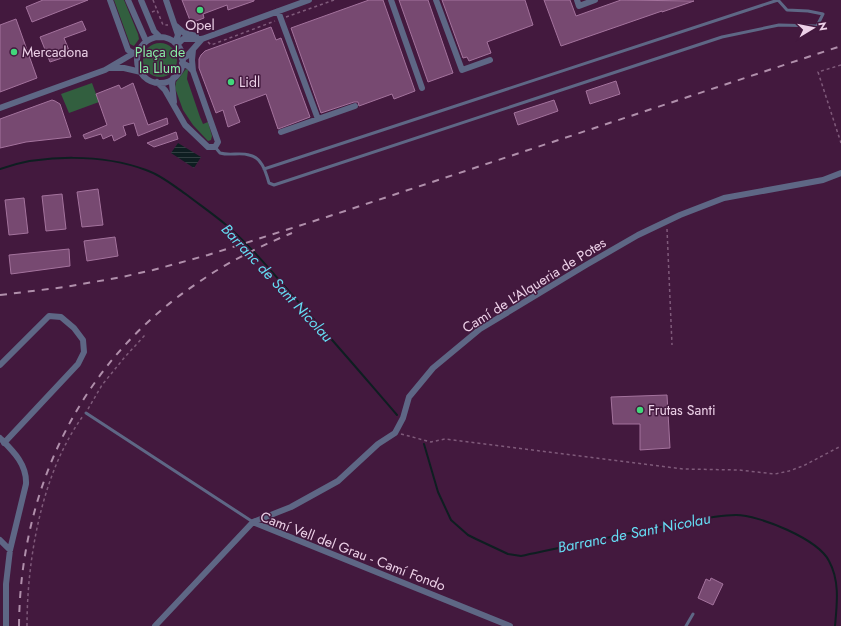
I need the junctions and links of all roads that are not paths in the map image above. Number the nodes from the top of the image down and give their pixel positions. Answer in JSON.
{"nodes":[{"id":1,"x":110,"y":0,"type":"edge"},
{"id":2,"x":128,"y":0,"type":"edge"},
{"id":3,"x":141,"y":0,"type":"edge"},
{"id":4,"x":166,"y":0,"type":"edge"},
{"id":5,"x":309,"y":0,"type":"edge"},
{"id":6,"x":391,"y":0,"type":"edge"},
{"id":7,"x":436,"y":0,"type":"edge"},
{"id":8,"x":577,"y":0,"type":"edge"},
{"id":9,"x":595,"y":0,"type":"edge"},
{"id":10,"x":278,"y":11,"type":"junction"},
{"id":11,"x":174,"y":24,"type":"junction"},
{"id":12,"x":160,"y":37,"type":"junction"},
{"id":13,"x":204,"y":39,"type":"junction"},
{"id":14,"x":146,"y":42,"type":"junction"},
{"id":15,"x":176,"y":44,"type":"junction"},
{"id":16,"x":193,"y":50,"type":"junction"},
{"id":17,"x":136,"y":52,"type":"junction"},
{"id":18,"x":490,"y":60,"type":"dead end"},
{"id":19,"x":182,"y":61,"type":"junction"},
{"id":20,"x":109,"y":68,"type":"junction"},
{"id":21,"x":193,"y":71,"type":"junction"},
{"id":22,"x":140,"y":72,"type":"junction"},
{"id":23,"x":173,"y":78,"type":"junction"},
{"id":24,"x":158,"y":82,"type":"junction"},
{"id":25,"x":422,"y":88,"type":"dead end"},
{"id":26,"x":174,"y":106,"type":"junction"},
{"id":27,"x":355,"y":106,"type":"dead end"},
{"id":28,"x":0,"y":108,"type":"edge"},
{"id":29,"x":318,"y":119,"type":"junction"},
{"id":30,"x":281,"y":132,"type":"dead end"},
{"id":31,"x":215,"y":147,"type":"junction"},
{"id":32,"x":264,"y":169,"type":"junction"},
{"id":33,"x":841,"y":173,"type":"edge"},
{"id":34,"x":0,"y":365,"type":"edge"},
{"id":35,"x":86,"y":413,"type":"road end"},
{"id":36,"x":2,"y":440,"type":"edge"},
{"id":37,"x":253,"y":522,"type":"junction"},
{"id":38,"x":0,"y":540,"type":"edge"},
{"id":39,"x":10,"y":550,"type":"junction"},
{"id":40,"x":3,"y":584,"type":"edge"},
{"id":41,"x":693,"y":614,"type":"dead end"},
{"id":42,"x":6,"y":626,"type":"edge"},
{"id":43,"x":155,"y":626,"type":"edge"},
{"id":44,"x":510,"y":626,"type":"edge"},
{"id":45,"x":686,"y":626,"type":"edge"}],
"edges":[{"from":1,"to":17,"type":"street"},
{"from":2,"to":14,"type":"street"},
{"from":3,"to":12,"type":"street"},
{"from":4,"to":11,"type":"street"},
{"from":5,"to":10,"type":"street"},
{"from":6,"to":25,"type":"street"},
{"from":7,"to":18,"type":"street"},
{"from":8,"to":9,"type":"street"},
{"from":10,"to":13,"type":"street"},
{"from":10,"to":29,"type":"street"},
{"from":11,"to":13,"type":"street"},
{"from":11,"to":15,"type":"street"},
{"from":12,"to":14,"type":"street"},
{"from":12,"to":15,"type":"street"},
{"from":13,"to":15,"type":"street"},
{"from":13,"to":16,"type":"street"},
{"from":14,"to":17,"type":"street"},
{"from":15,"to":19,"type":"street"},
{"from":16,"to":19,"type":"street"},
{"from":16,"to":21,"type":"street"},
{"from":17,"to":20,"type":"street"},
{"from":17,"to":22,"type":"street"},
{"from":19,"to":21,"type":"street"},
{"from":19,"to":23,"type":"street"},
{"from":20,"to":22,"type":"street"},
{"from":20,"to":28,"type":"street"},
{"from":21,"to":31,"type":"street"},
{"from":22,"to":24,"type":"street"},
{"from":23,"to":24,"type":"street"},
{"from":23,"to":26,"type":"street"},
{"from":24,"to":26,"type":"street"},
{"from":26,"to":31,"type":"street"},
{"from":27,"to":29,"type":"street"},
{"from":29,"to":30,"type":"street"},
{"from":31,"to":32,"type":"lane"},
{"from":32,"to":32,"type":"lane"},
{"from":33,"to":37,"type":"street","name":"Camí de L'Alqueria de Potes"},
{"from":34,"to":36,"type":"street"},
{"from":35,"to":37,"type":"lane"},
{"from":36,"to":39,"type":"street"},
{"from":37,"to":43,"type":"street","name":"Camí Vell del Grau - Camí Fondo"},
{"from":37,"to":44,"type":"street","name":"Camí Vell del Grau - Camí Fondo"},
{"from":38,"to":39,"type":"street"},
{"from":39,"to":40,"type":"street"},
{"from":40,"to":42,"type":"street"},
{"from":41,"to":45,"type":"lane"}]}
